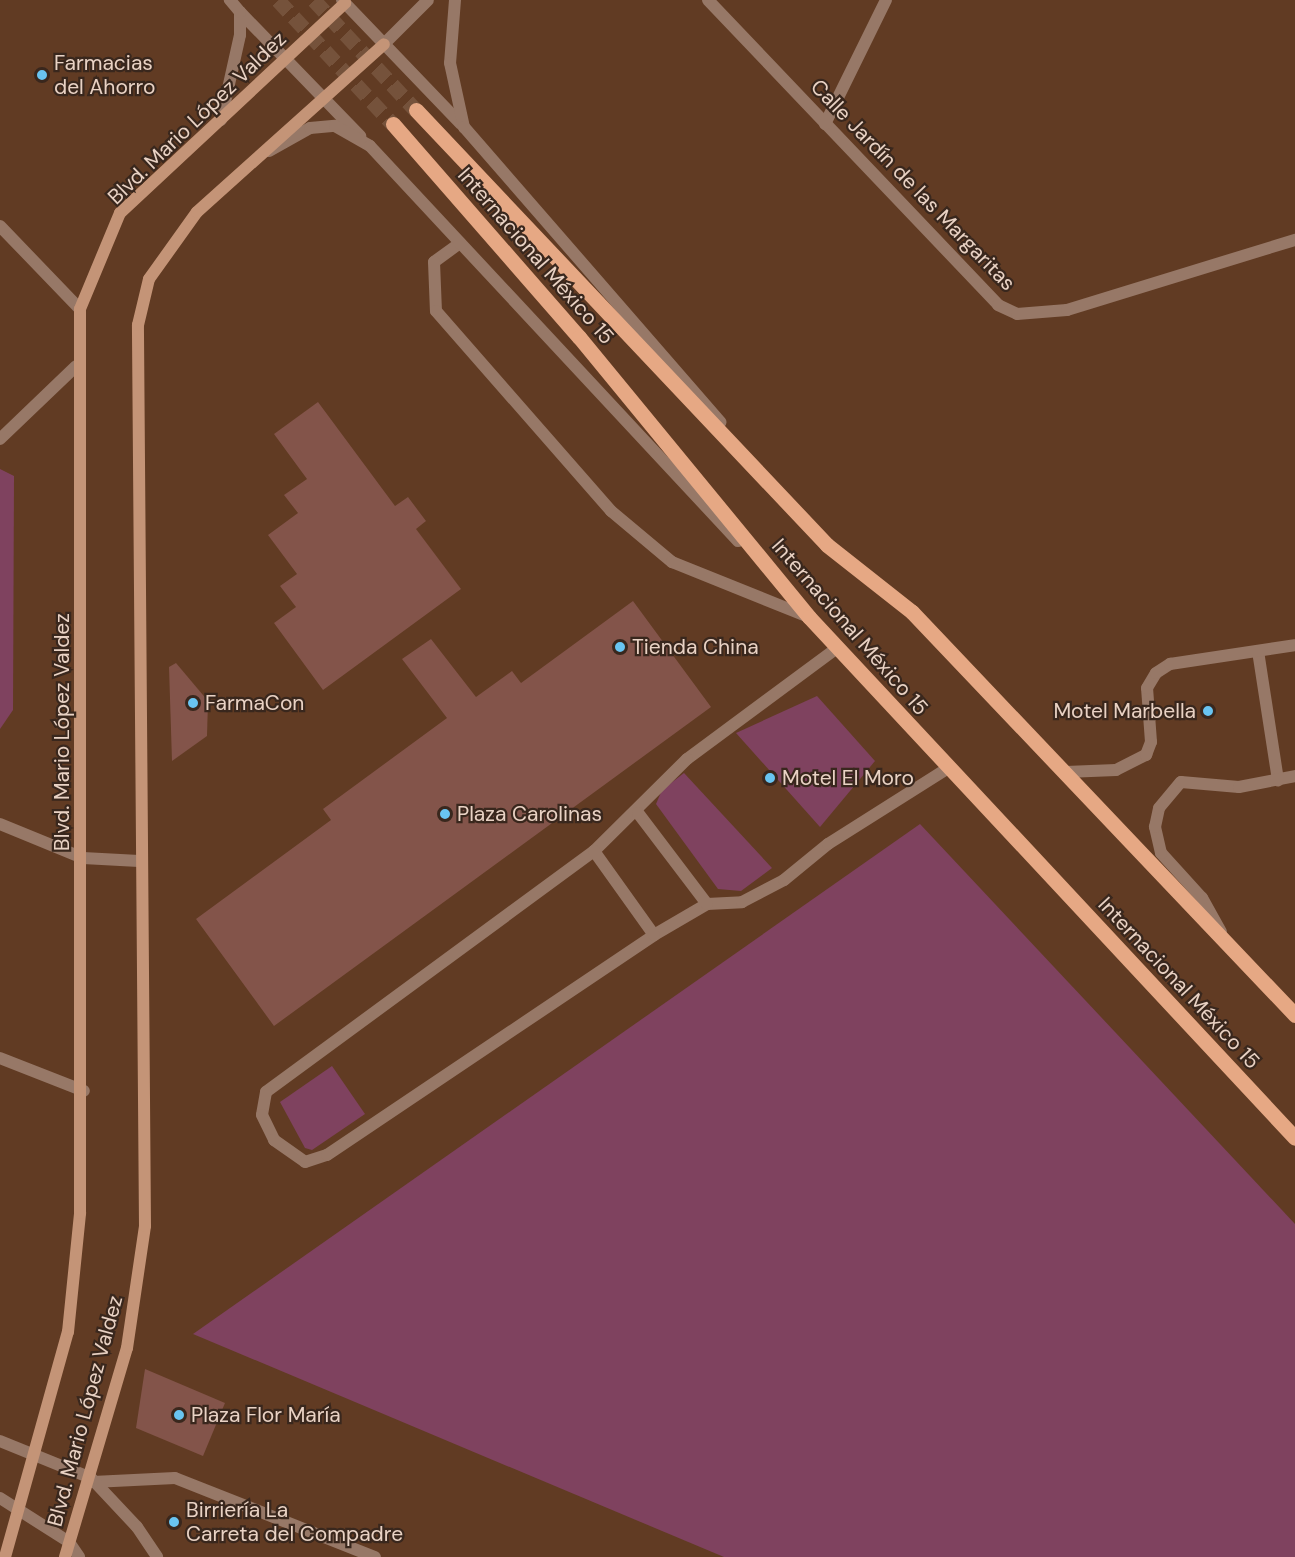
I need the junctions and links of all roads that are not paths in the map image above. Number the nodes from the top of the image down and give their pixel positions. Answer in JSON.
{"nodes":[{"id":1,"x":230,"y":0,"type":"edge"},
{"id":2,"x":428,"y":0,"type":"edge"},
{"id":3,"x":455,"y":0,"type":"edge"},
{"id":4,"x":708,"y":0,"type":"edge"},
{"id":5,"x":886,"y":0,"type":"edge"},
{"id":6,"x":345,"y":1,"type":"edge"},
{"id":7,"x":240,"y":12,"type":"junction"},
{"id":8,"x":384,"y":44,"type":"junction"},
{"id":9,"x":285,"y":61,"type":"junction"},
{"id":10,"x":324,"y":100,"type":"junction"},
{"id":11,"x":416,"y":110,"type":"tunnel mouth"},
{"id":12,"x":221,"y":120,"type":"junction"},
{"id":13,"x":393,"y":124,"type":"tunnel mouth"},
{"id":14,"x":825,"y":124,"type":"junction"},
{"id":15,"x":464,"y":127,"type":"junction"},
{"id":16,"x":370,"y":146,"type":"junction"},
{"id":17,"x":263,"y":154,"type":"junction"},
{"id":18,"x":0,"y":226,"type":"edge"},
{"id":19,"x":1295,"y":240,"type":"edge"},
{"id":20,"x":460,"y":243,"type":"junction"},
{"id":21,"x":80,"y":309,"type":"junction"},
{"id":22,"x":76,"y":366,"type":"junction"},
{"id":23,"x":0,"y":439,"type":"edge"},
{"id":24,"x":827,"y":545,"type":"junction"},
{"id":25,"x":809,"y":617,"type":"junction"},
{"id":26,"x":1295,"y":645,"type":"edge"},
{"id":27,"x":837,"y":648,"type":"junction"},
{"id":28,"x":1258,"y":651,"type":"junction"},
{"id":29,"x":948,"y":768,"type":"junction"},
{"id":30,"x":1066,"y":772,"type":"junction"},
{"id":31,"x":1295,"y":776,"type":"edge"},
{"id":32,"x":1278,"y":780,"type":"junction"},
{"id":33,"x":638,"y":813,"type":"junction"},
{"id":34,"x":0,"y":824,"type":"edge"},
{"id":35,"x":594,"y":851,"type":"junction"},
{"id":36,"x":83,"y":858,"type":"junction"},
{"id":37,"x":139,"y":861,"type":"junction"},
{"id":38,"x":707,"y":904,"type":"junction"},
{"id":39,"x":654,"y":935,"type":"junction"},
{"id":40,"x":1228,"y":944,"type":"junction"},
{"id":41,"x":1295,"y":1015,"type":"edge"},
{"id":42,"x":0,"y":1058,"type":"edge"},
{"id":43,"x":84,"y":1091,"type":"junction"},
{"id":44,"x":1295,"y":1138,"type":"edge"},
{"id":45,"x":0,"y":1441,"type":"edge"},
{"id":46,"x":33,"y":1454,"type":"junction"},
{"id":47,"x":92,"y":1480,"type":"junction"},
{"id":48,"x":0,"y":1498,"type":"edge"},
{"id":49,"x":20,"y":1506,"type":"junction"},
{"id":50,"x":69,"y":1542,"type":"junction"},
{"id":51,"x":5,"y":1557,"type":"edge"},
{"id":52,"x":65,"y":1557,"type":"edge"},
{"id":53,"x":79,"y":1557,"type":"edge"},
{"id":54,"x":157,"y":1557,"type":"edge"},
{"id":55,"x":375,"y":1557,"type":"edge"}],
"edges":[{"from":1,"to":7,"type":"street"},
{"from":2,"to":8,"type":"street"},
{"from":3,"to":15,"type":"street"},
{"from":4,"to":14,"type":"street","name":"Calle Jardín de las Margaritas"},
{"from":5,"to":14,"type":"street"},
{"from":6,"to":8,"type":"street"},
{"from":6,"to":9,"type":"main road","name":"Blvd. Mario López Valdez"},
{"from":7,"to":9,"type":"street"},
{"from":7,"to":12,"type":"street"},
{"from":8,"to":10,"type":"main road","name":"Blvd. Mario López Valdez"},
{"from":8,"to":15,"type":"street"},
{"from":9,"to":10,"type":"street"},
{"from":9,"to":12,"type":"main road","name":"Blvd. Mario López Valdez"},
{"from":10,"to":16,"type":"street"},
{"from":10,"to":17,"type":"main road","name":"Blvd. Mario López Valdez"},
{"from":11,"to":24,"type":"main road","name":"Internacional México 15"},
{"from":12,"to":21,"type":"main road","name":"Blvd. Mario López Valdez"},
{"from":13,"to":25,"type":"main road","name":"Internacional México 15"},
{"from":14,"to":19,"type":"street","name":"Calle Jardín de las Margaritas"},
{"from":15,"to":24,"type":"street"},
{"from":16,"to":17,"type":"street"},
{"from":16,"to":20,"type":"street"},
{"from":17,"to":37,"type":"main road","name":"Blvd. Mario López Valdez"},
{"from":18,"to":21,"type":"street"},
{"from":20,"to":25,"type":"street"},
{"from":20,"to":25,"type":"street"},
{"from":21,"to":22,"type":"main road","name":"Blvd. Mario López Valdez"},
{"from":22,"to":23,"type":"street"},
{"from":22,"to":36,"type":"main road","name":"Blvd. Mario López Valdez"},
{"from":24,"to":30,"type":"main road","name":"Internacional México 15"},
{"from":25,"to":27,"type":"main road","name":"Internacional México 15"},
{"from":26,"to":28,"type":"street"},
{"from":27,"to":29,"type":"main road","name":"Internacional México 15"},
{"from":27,"to":33,"type":"street"},
{"from":28,"to":30,"type":"street"},
{"from":28,"to":32,"type":"street"},
{"from":29,"to":38,"type":"street"},
{"from":29,"to":44,"type":"main road","name":"Internacional México 15"},
{"from":30,"to":40,"type":"main road","name":"Internacional México 15"},
{"from":31,"to":32,"type":"street"},
{"from":32,"to":40,"type":"street"},
{"from":33,"to":35,"type":"street"},
{"from":33,"to":38,"type":"street"},
{"from":34,"to":36,"type":"street"},
{"from":35,"to":39,"type":"street"},
{"from":35,"to":39,"type":"street"},
{"from":36,"to":37,"type":"street"},
{"from":36,"to":43,"type":"main road","name":"Blvd. Mario López Valdez"},
{"from":37,"to":47,"type":"main road","name":"Blvd. Mario López Valdez"},
{"from":38,"to":39,"type":"street"},
{"from":40,"to":41,"type":"main road","name":"Internacional México 15"},
{"from":42,"to":43,"type":"street"},
{"from":43,"to":46,"type":"main road","name":"Blvd. Mario López Valdez"},
{"from":45,"to":46,"type":"street"},
{"from":46,"to":47,"type":"street"},
{"from":46,"to":49,"type":"main road","name":"Blvd. Mario López Valdez"},
{"from":47,"to":50,"type":"main road","name":"Blvd. Mario López Valdez"},
{"from":47,"to":54,"type":"street"},
{"from":47,"to":55,"type":"street"},
{"from":48,"to":49,"type":"street"},
{"from":49,"to":50,"type":"street"},
{"from":49,"to":51,"type":"main road","name":"Blvd. Mario López Valdez"},
{"from":50,"to":52,"type":"main road","name":"Blvd. Mario López Valdez"},
{"from":50,"to":53,"type":"street"}]}
